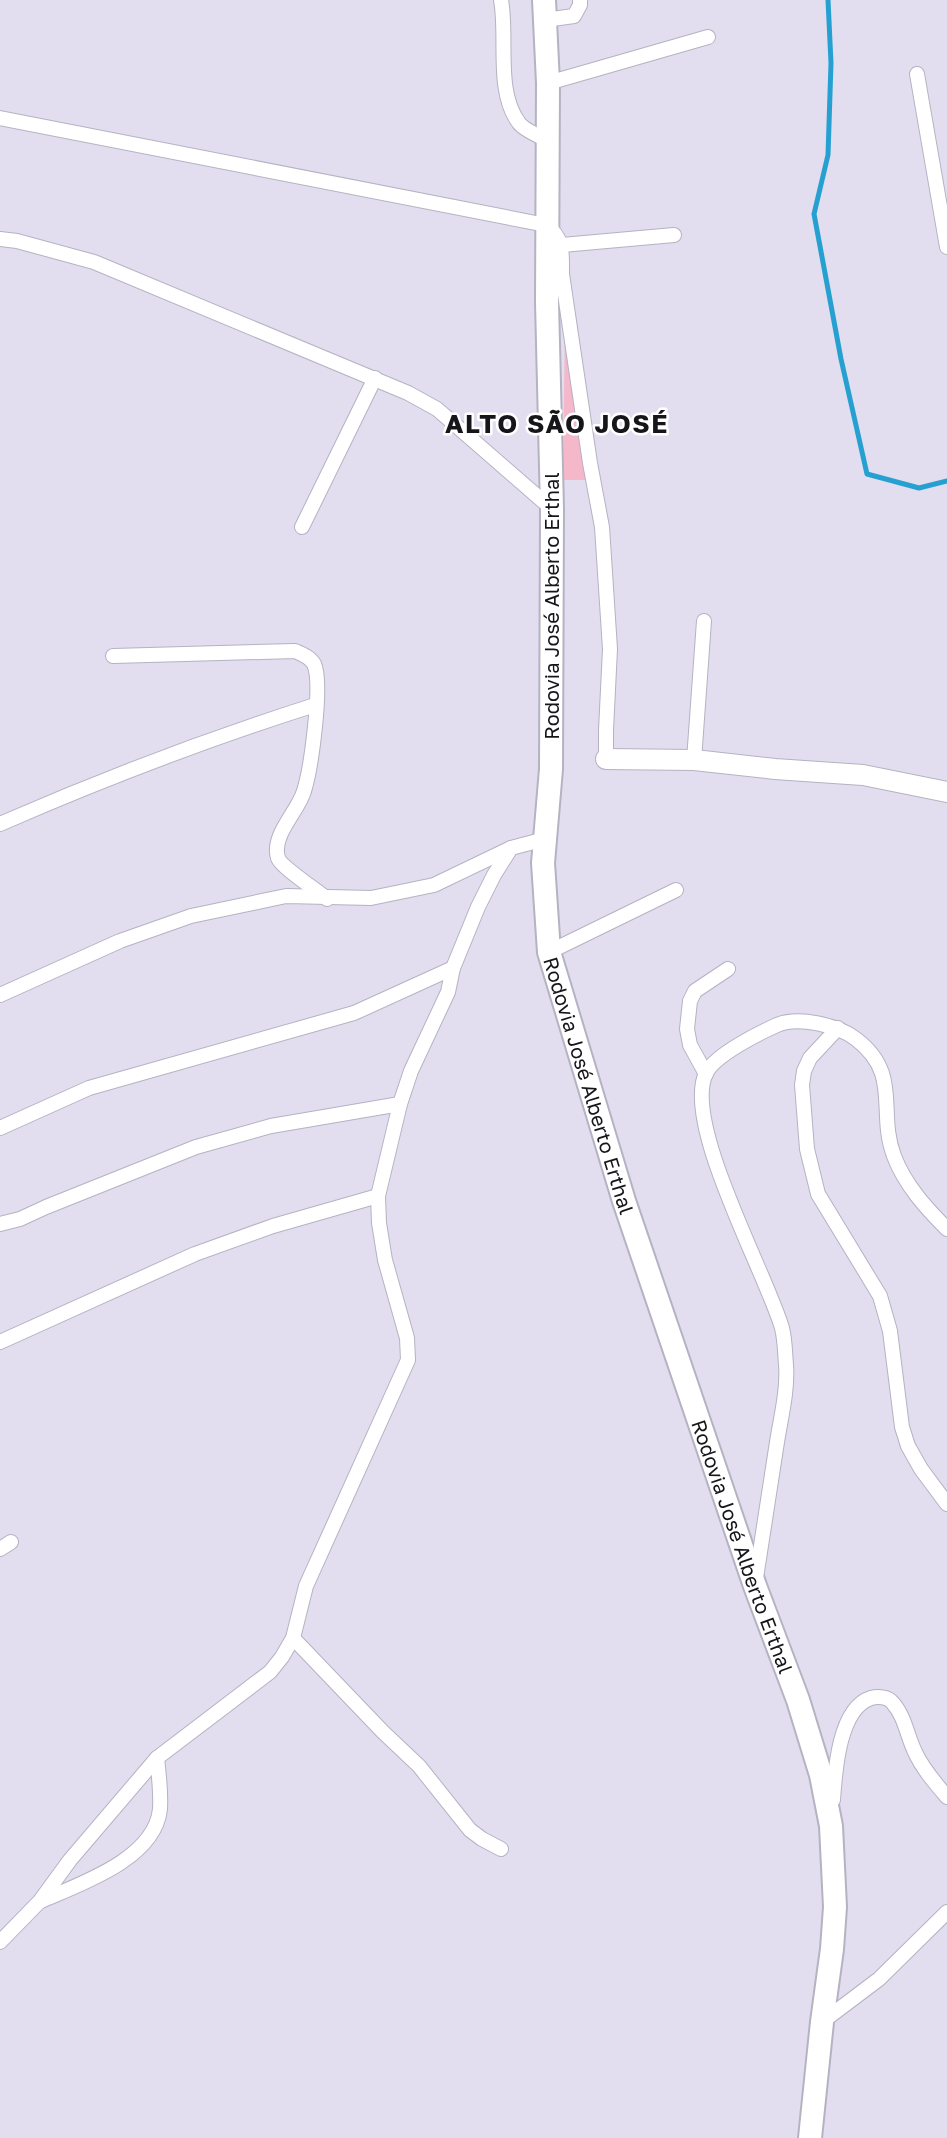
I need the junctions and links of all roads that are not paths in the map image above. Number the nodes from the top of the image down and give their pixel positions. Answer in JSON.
{"nodes":[{"id":1,"x":501,"y":0,"type":"edge"},
{"id":2,"x":580,"y":0,"type":"edge"},
{"id":3,"x":545,"y":10,"type":"edge"},
{"id":4,"x":708,"y":37,"type":"dead end"},
{"id":5,"x":917,"y":74,"type":"dead end"},
{"id":6,"x":548,"y":83,"type":"junction"},
{"id":7,"x":0,"y":118,"type":"edge"},
{"id":8,"x":547,"y":140,"type":"junction"},
{"id":9,"x":546,"y":225,"type":"junction"},
{"id":10,"x":674,"y":235,"type":"dead end"},
{"id":11,"x":0,"y":239,"type":"edge"},
{"id":12,"x":562,"y":246,"type":"junction"},
{"id":13,"x":947,"y":247,"type":"edge"},
{"id":14,"x":375,"y":378,"type":"junction"},
{"id":15,"x":552,"y":509,"type":"junction"},
{"id":16,"x":302,"y":527,"type":"dead end"},
{"id":17,"x":704,"y":621,"type":"dead end"},
{"id":18,"x":113,"y":656,"type":"dead end"},
{"id":19,"x":315,"y":705,"type":"junction"},
{"id":20,"x":606,"y":759,"type":"joint"},
{"id":21,"x":694,"y":760,"type":"junction"},
{"id":22,"x":947,"y":792,"type":"edge"},
{"id":23,"x":0,"y":824,"type":"edge"},
{"id":24,"x":545,"y":838,"type":"junction"},
{"id":25,"x":511,"y":848,"type":"junction"},
{"id":26,"x":676,"y":890,"type":"dead end"},
{"id":27,"x":327,"y":899,"type":"junction"},
{"id":28,"x":549,"y":952,"type":"junction"},
{"id":29,"x":453,"y":968,"type":"junction"},
{"id":30,"x":728,"y":969,"type":"dead end"},
{"id":31,"x":0,"y":994,"type":"edge"},
{"id":32,"x":838,"y":1028,"type":"junction"},
{"id":33,"x":706,"y":1074,"type":"junction"},
{"id":34,"x":400,"y":1104,"type":"junction"},
{"id":35,"x":0,"y":1128,"type":"edge"},
{"id":36,"x":378,"y":1196,"type":"junction"},
{"id":37,"x":0,"y":1224,"type":"edge"},
{"id":38,"x":947,"y":1229,"type":"edge"},
{"id":39,"x":0,"y":1342,"type":"edge"},
{"id":40,"x":947,"y":1504,"type":"edge"},
{"id":41,"x":755,"y":1586,"type":"junction"},
{"id":42,"x":293,"y":1638,"type":"junction"},
{"id":43,"x":157,"y":1758,"type":"junction"},
{"id":44,"x":947,"y":1797,"type":"edge"},
{"id":45,"x":831,"y":1826,"type":"junction"},
{"id":46,"x":501,"y":1849,"type":"dead end"},
{"id":47,"x":40,"y":1901,"type":"junction"},
{"id":48,"x":947,"y":1912,"type":"edge"},
{"id":49,"x":0,"y":1942,"type":"edge"},
{"id":50,"x":822,"y":2022,"type":"junction"},
{"id":51,"x":810,"y":2138,"type":"edge"}],
"edges":[{"from":1,"to":8,"type":"street"},
{"from":2,"to":3,"type":"street"},
{"from":3,"to":6,"type":"main road","name":"Rodovia José Alberto Erthal"},
{"from":4,"to":6,"type":"street"},
{"from":5,"to":13,"type":"street"},
{"from":6,"to":8,"type":"main road","name":"Rodovia José Alberto Erthal"},
{"from":7,"to":9,"type":"street"},
{"from":8,"to":9,"type":"main road","name":"Rodovia José Alberto Erthal"},
{"from":9,"to":12,"type":"street"},
{"from":9,"to":15,"type":"main road","name":"Rodovia José Alberto Erthal"},
{"from":10,"to":12,"type":"street"},
{"from":11,"to":14,"type":"street"},
{"from":12,"to":20,"type":"street"},
{"from":14,"to":15,"type":"street"},
{"from":14,"to":16,"type":"street"},
{"from":15,"to":24,"type":"main road","name":"Rodovia José Alberto Erthal"},
{"from":17,"to":21,"type":"street"},
{"from":18,"to":19,"type":"street"},
{"from":19,"to":23,"type":"street"},
{"from":19,"to":27,"type":"street"},
{"from":20,"to":21,"type":"street"},
{"from":21,"to":22,"type":"street"},
{"from":24,"to":25,"type":"street"},
{"from":24,"to":28,"type":"main road","name":"Rodovia José Alberto Erthal"},
{"from":25,"to":27,"type":"street"},
{"from":25,"to":29,"type":"street"},
{"from":26,"to":28,"type":"street"},
{"from":27,"to":31,"type":"street"},
{"from":28,"to":41,"type":"main road","name":"Rodovia José Alberto Erthal"},
{"from":29,"to":34,"type":"street"},
{"from":29,"to":35,"type":"street"},
{"from":30,"to":33,"type":"street"},
{"from":32,"to":33,"type":"street"},
{"from":32,"to":38,"type":"street"},
{"from":32,"to":40,"type":"street"},
{"from":33,"to":41,"type":"street"},
{"from":34,"to":36,"type":"street"},
{"from":34,"to":37,"type":"street"},
{"from":36,"to":39,"type":"street"},
{"from":36,"to":42,"type":"street"},
{"from":41,"to":45,"type":"main road","name":"Rodovia José Alberto Erthal"},
{"from":42,"to":43,"type":"street"},
{"from":42,"to":46,"type":"street"},
{"from":43,"to":47,"type":"street"},
{"from":43,"to":47,"type":"street"},
{"from":44,"to":45,"type":"street"},
{"from":45,"to":50,"type":"main road","name":"Rodovia José Alberto Erthal"},
{"from":47,"to":49,"type":"street"},
{"from":48,"to":50,"type":"street"},
{"from":50,"to":51,"type":"main road","name":"Rodovia José Alberto Erthal"}]}
